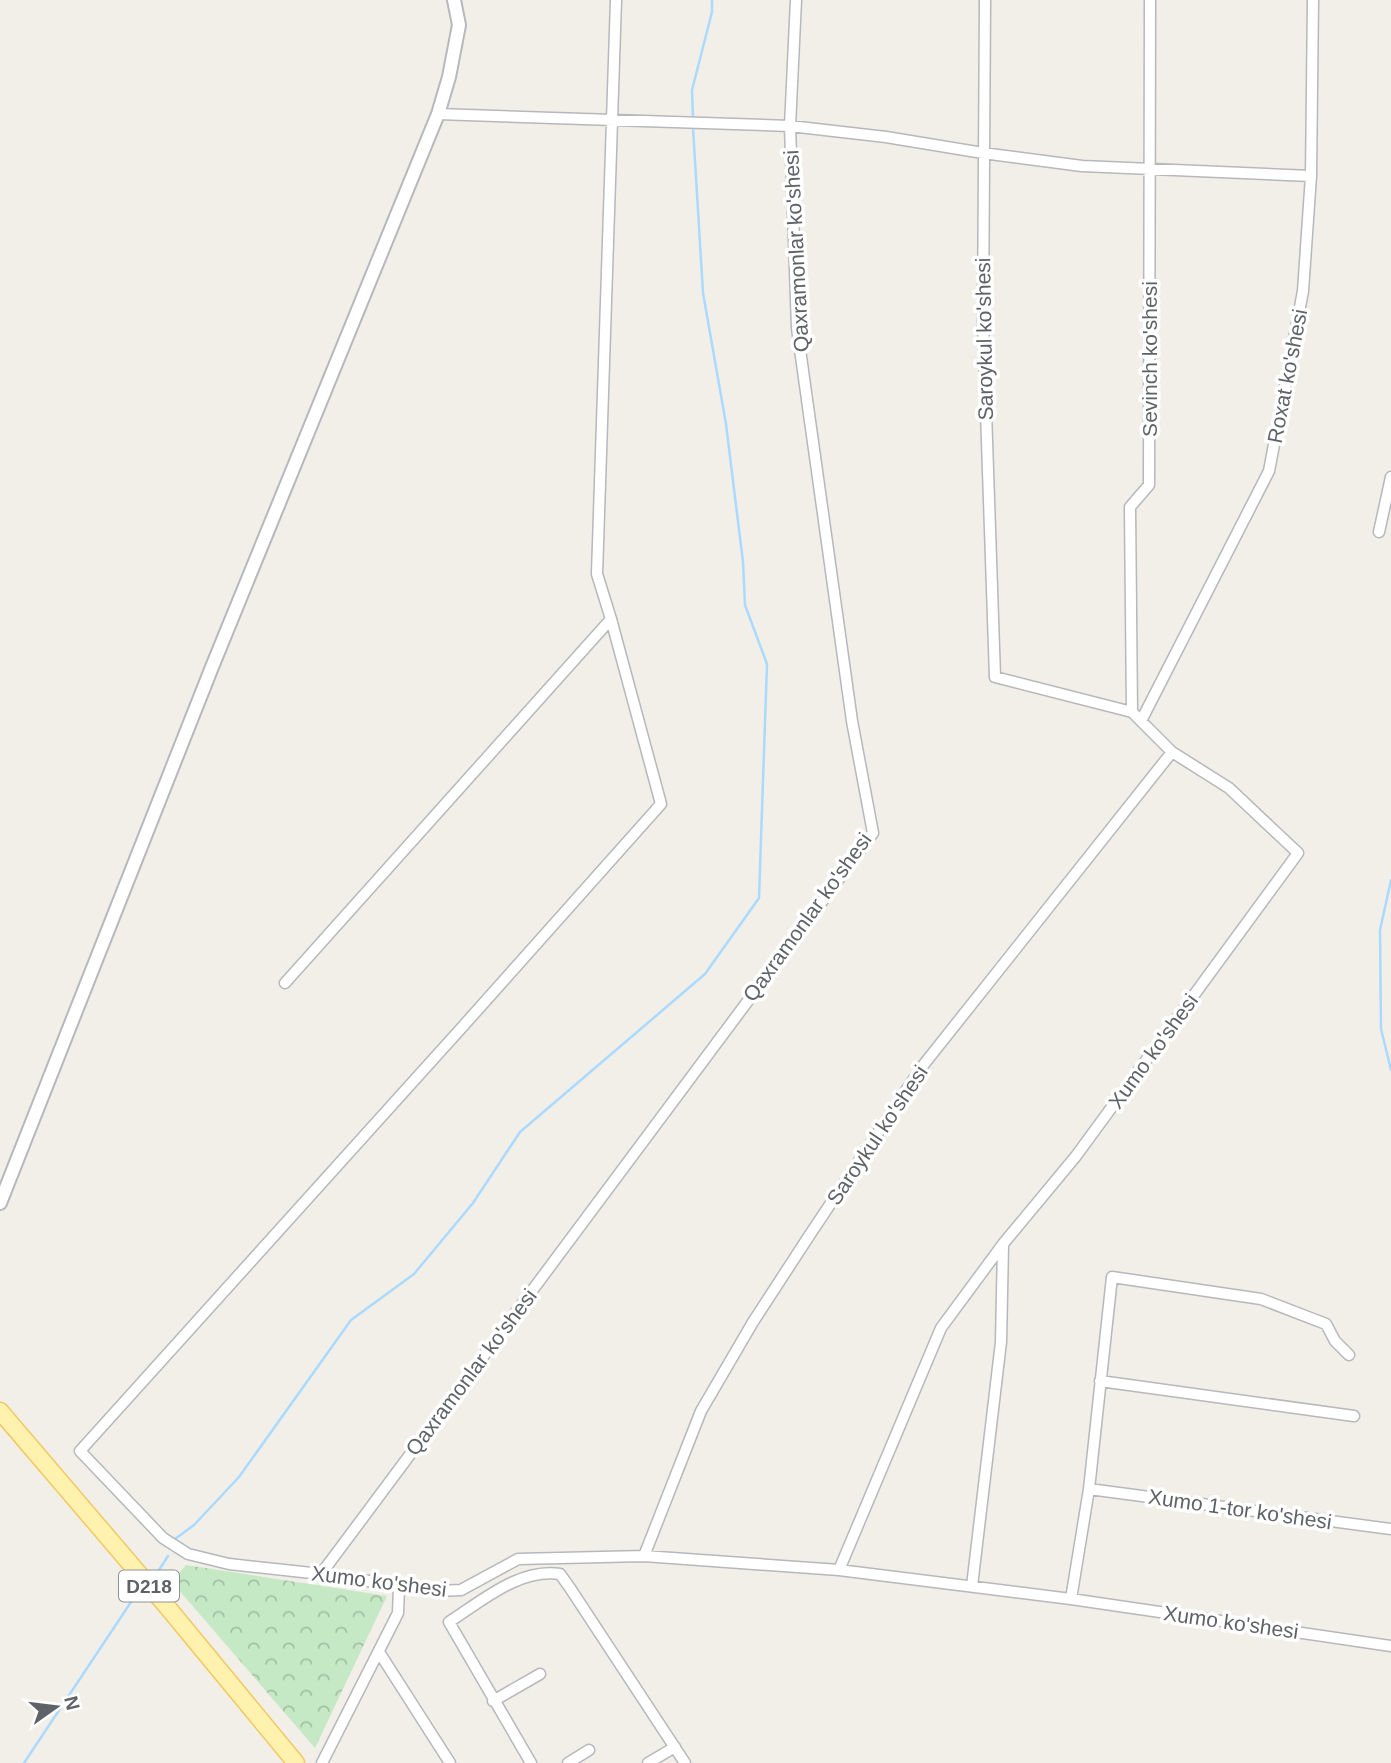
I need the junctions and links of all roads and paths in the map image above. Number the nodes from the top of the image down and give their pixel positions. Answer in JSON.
{"nodes":[{"id":1,"x":454,"y":0,"type":"edge"},
{"id":2,"x":616,"y":0,"type":"edge"},
{"id":3,"x":796,"y":0,"type":"edge"},
{"id":4,"x":985,"y":0,"type":"edge"},
{"id":5,"x":1150,"y":0,"type":"edge"},
{"id":6,"x":1313,"y":0,"type":"edge"},
{"id":7,"x":438,"y":114,"type":"junction"},
{"id":8,"x":611,"y":118,"type":"junction"},
{"id":9,"x":790,"y":126,"type":"junction"},
{"id":10,"x":983,"y":153,"type":"junction"},
{"id":11,"x":1148,"y":170,"type":"junction"},
{"id":12,"x":1311,"y":176,"type":"junction"},
{"id":13,"x":1391,"y":477,"type":"edge"},
{"id":14,"x":1379,"y":531,"type":"dead end"},
{"id":15,"x":611,"y":619,"type":"junction"},
{"id":16,"x":1132,"y":712,"type":"junction"},
{"id":17,"x":1141,"y":721,"type":"junction"},
{"id":18,"x":1172,"y":752,"type":"junction"},
{"id":19,"x":285,"y":983,"type":"dead end"},
{"id":20,"x":0,"y":1203,"type":"edge"},
{"id":21,"x":1003,"y":1244,"type":"junction"},
{"id":22,"x":1349,"y":1354,"type":"dead end"},
{"id":23,"x":1100,"y":1381,"type":"junction"},
{"id":24,"x":0,"y":1411,"type":"edge"},
{"id":25,"x":1354,"y":1416,"type":"dead end"},
{"id":26,"x":1089,"y":1489,"type":"junction"},
{"id":27,"x":1391,"y":1529,"type":"edge"},
{"id":28,"x":644,"y":1556,"type":"junction"},
{"id":29,"x":839,"y":1570,"type":"junction"},
{"id":30,"x":321,"y":1574,"type":"junction"},
{"id":31,"x":972,"y":1586,"type":"junction"},
{"id":32,"x":399,"y":1587,"type":"junction"},
{"id":33,"x":1071,"y":1599,"type":"junction"},
{"id":34,"x":1391,"y":1646,"type":"edge"},
{"id":35,"x":379,"y":1652,"type":"junction"},
{"id":36,"x":540,"y":1674,"type":"dead end"},
{"id":37,"x":493,"y":1701,"type":"junction"},
{"id":38,"x":675,"y":1747,"type":"junction"},
{"id":39,"x":589,"y":1750,"type":"dead end"},
{"id":40,"x":296,"y":1763,"type":"edge"},
{"id":41,"x":321,"y":1763,"type":"edge"},
{"id":42,"x":450,"y":1763,"type":"edge"},
{"id":43,"x":531,"y":1763,"type":"edge"},
{"id":44,"x":568,"y":1763,"type":"edge"},
{"id":45,"x":648,"y":1763,"type":"edge"},
{"id":46,"x":685,"y":1763,"type":"edge"}],
"edges":[{"from":1,"to":7,"type":"street"},
{"from":2,"to":8,"type":"street"},
{"from":3,"to":9,"type":"street","name":"Qaxramonlar ko'shesi"},
{"from":4,"to":10,"type":"street","name":"Saroykul ko'shesi"},
{"from":5,"to":11,"type":"street","name":"Sevinch ko'shesi"},
{"from":6,"to":12,"type":"street","name":"Roxat ko'shesi"},
{"from":7,"to":8,"type":"street"},
{"from":7,"to":20,"type":"street"},
{"from":8,"to":9,"type":"street"},
{"from":8,"to":15,"type":"street"},
{"from":9,"to":10,"type":"street"},
{"from":9,"to":30,"type":"street","name":"Qaxramonlar ko'shesi"},
{"from":10,"to":11,"type":"street"},
{"from":10,"to":16,"type":"street","name":"Saroykul ko'shesi"},
{"from":11,"to":12,"type":"street"},
{"from":11,"to":16,"type":"street","name":"Sevinch ko'shesi"},
{"from":12,"to":17,"type":"street","name":"Roxat ko'shesi"},
{"from":13,"to":14,"type":"street"},
{"from":15,"to":19,"type":"street"},
{"from":15,"to":30,"type":"street","name":"Xumo ko'shesi"},
{"from":16,"to":17,"type":"street"},
{"from":17,"to":18,"type":"street"},
{"from":18,"to":21,"type":"street","name":"Xumo ko'shesi"},
{"from":18,"to":28,"type":"street","name":"Saroykul ko'shesi"},
{"from":21,"to":29,"type":"street","name":"Xumo ko'shesi"},
{"from":21,"to":31,"type":"street"},
{"from":22,"to":23,"type":"street"},
{"from":23,"to":25,"type":"street"},
{"from":23,"to":26,"type":"street"},
{"from":24,"to":40,"type":"main road","number":"D218"},
{"from":26,"to":27,"type":"street","name":"Xumo 1-tor ko'shesi"},
{"from":26,"to":33,"type":"street"},
{"from":28,"to":29,"type":"street","name":"Xumo ko'shesi"},
{"from":28,"to":32,"type":"street","name":"Xumo ko'shesi"},
{"from":29,"to":31,"type":"street","name":"Xumo ko'shesi"},
{"from":30,"to":32,"type":"street","name":"Xumo ko'shesi"},
{"from":31,"to":33,"type":"street","name":"Xumo ko'shesi"},
{"from":32,"to":35,"type":"street"},
{"from":33,"to":34,"type":"street","name":"Xumo ko'shesi"},
{"from":35,"to":41,"type":"street"},
{"from":35,"to":42,"type":"street"},
{"from":36,"to":37,"type":"street"},
{"from":37,"to":38,"type":"street"},
{"from":37,"to":43,"type":"street"},
{"from":38,"to":45,"type":"street"},
{"from":38,"to":46,"type":"street"},
{"from":39,"to":44,"type":"street"}]}
